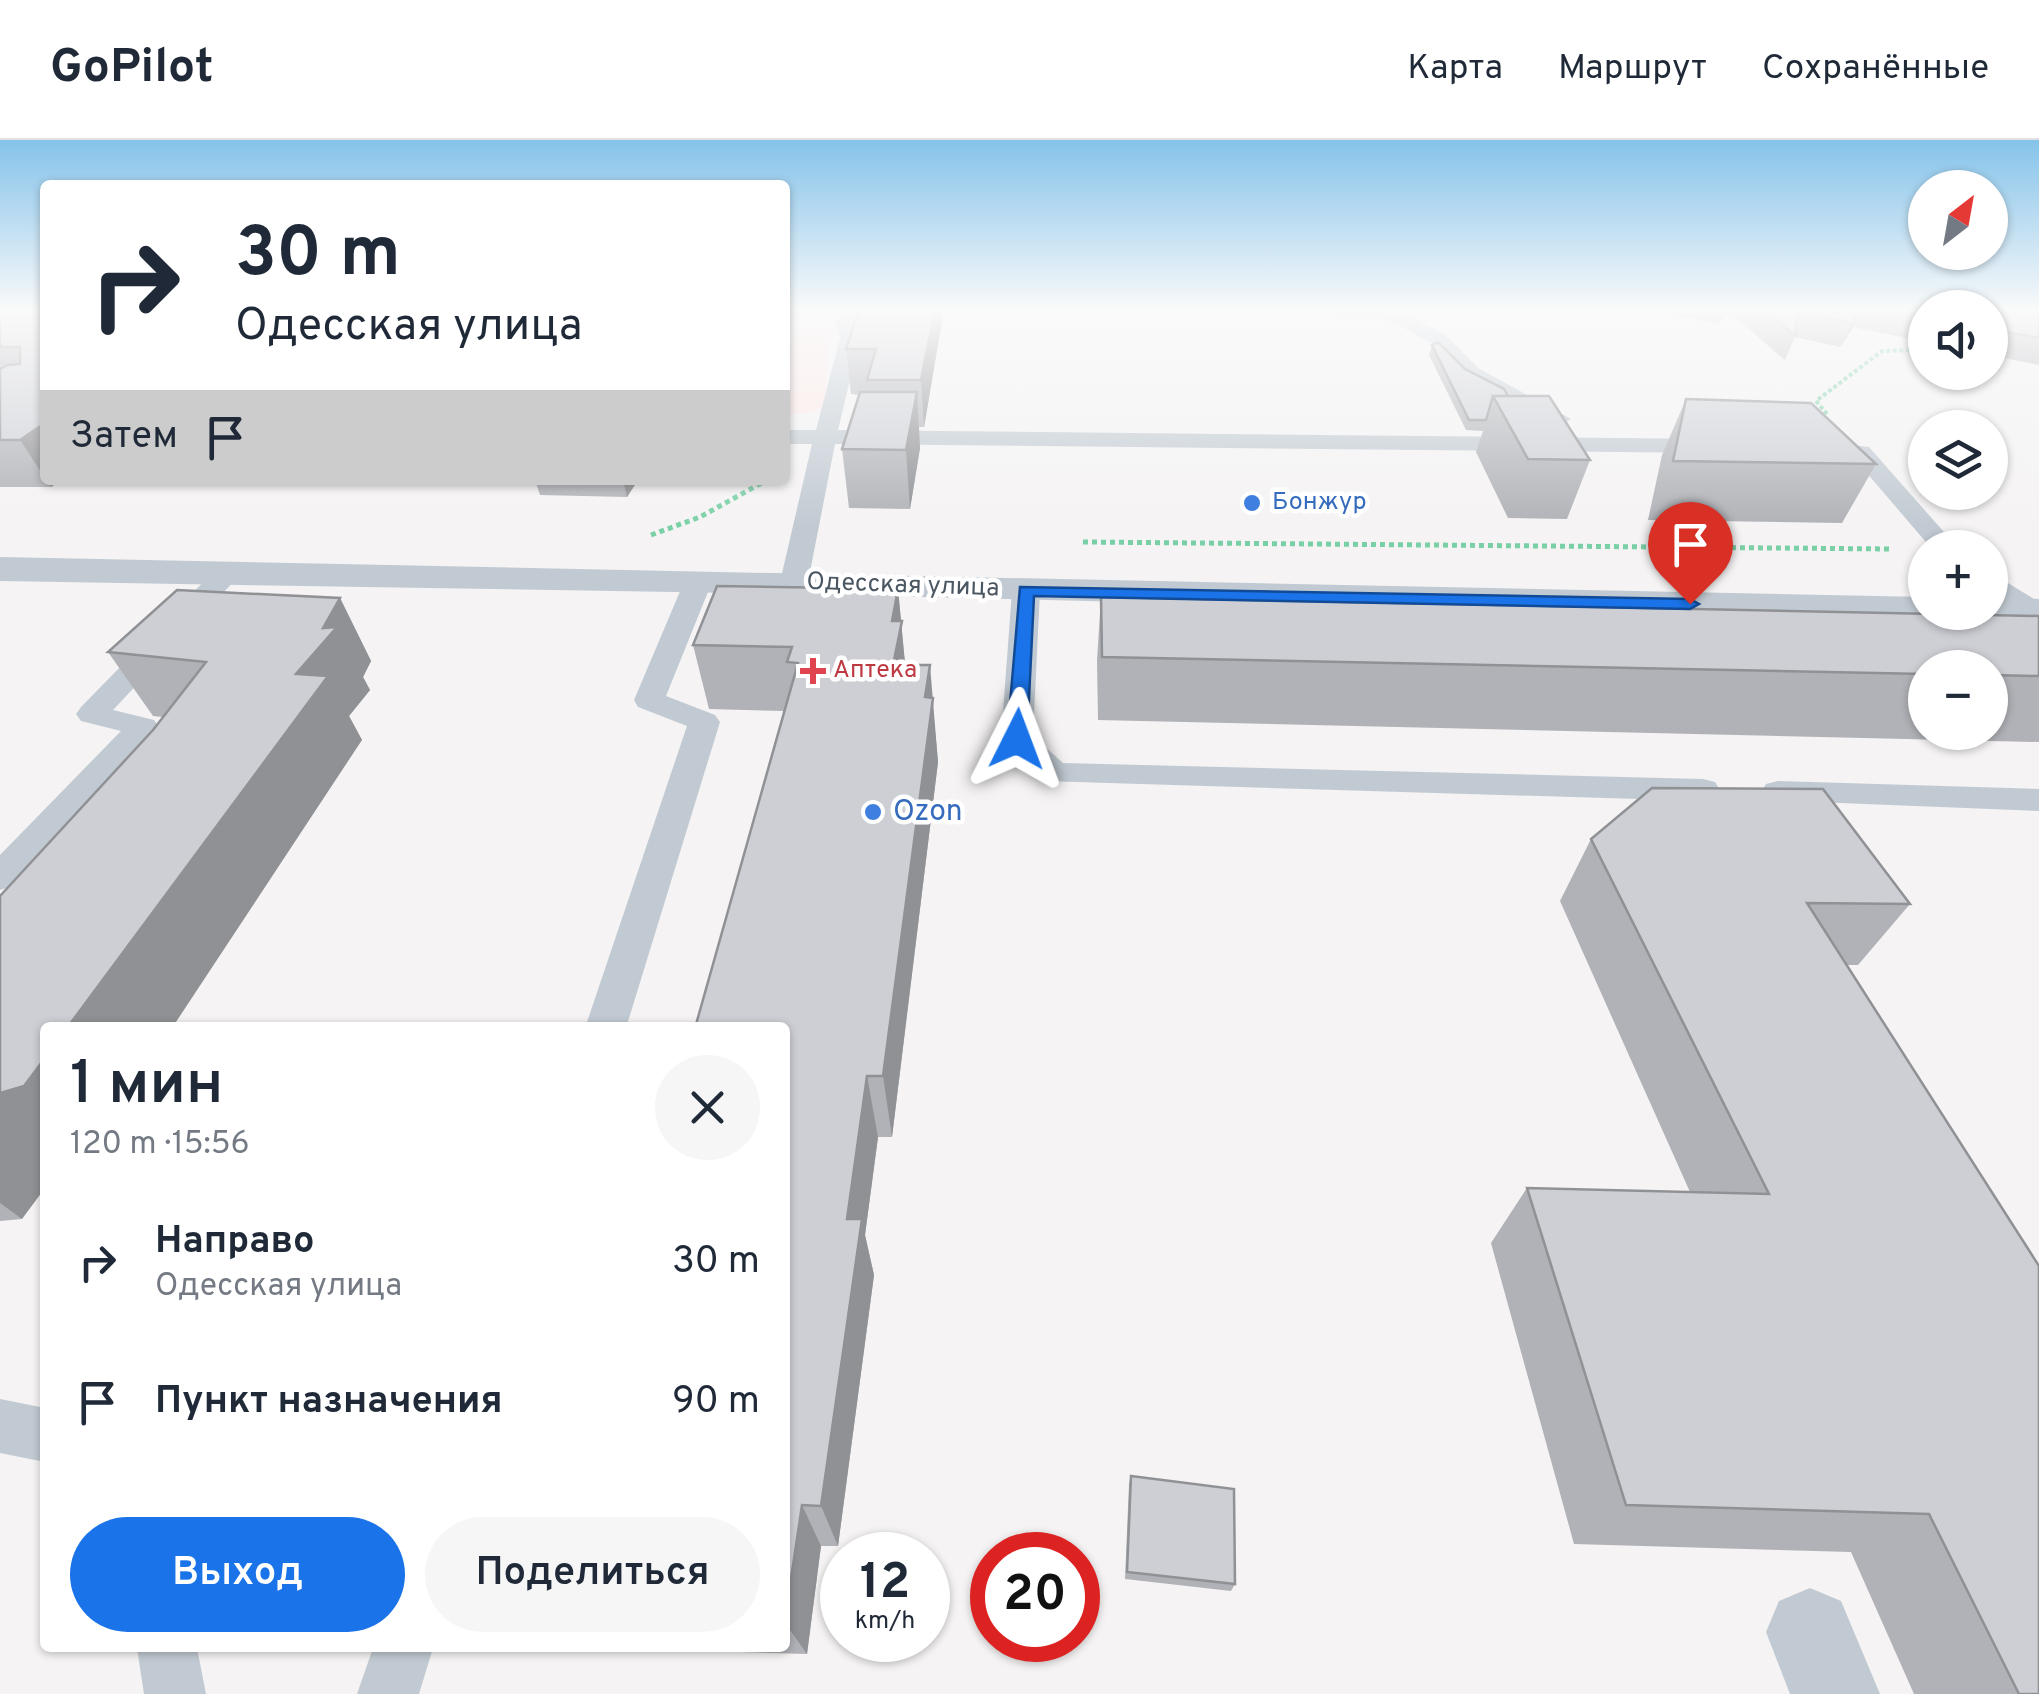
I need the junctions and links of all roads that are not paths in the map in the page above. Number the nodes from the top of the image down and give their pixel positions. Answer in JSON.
{"nodes":[{"id":1,"x":839,"y":382,"type":"edge"},
{"id":2,"x":1490,"y":382,"type":"edge"},
{"id":3,"x":790,"y":436,"type":"edge"},
{"id":4,"x":824,"y":437,"type":"junction"},
{"id":5,"x":1604,"y":442,"type":"junction"},
{"id":6,"x":1742,"y":447,"type":"edge"},
{"id":7,"x":1802,"y":449,"type":"edge"},
{"id":8,"x":1930,"y":530,"type":"edge"},
{"id":9,"x":1,"y":568,"type":"edge"},
{"id":10,"x":228,"y":572,"type":"junction"},
{"id":11,"x":698,"y":582,"type":"junction"},
{"id":12,"x":794,"y":582,"type":"junction"},
{"id":13,"x":1026,"y":590,"type":"junction"},
{"id":14,"x":2008,"y":592,"type":"edge"},
{"id":15,"x":1908,"y":608,"type":"edge"},
{"id":16,"x":2008,"y":611,"type":"edge"},
{"id":17,"x":2037,"y":612,"type":"edge"},
{"id":18,"x":2039,"y":800,"type":"edge"},
{"id":19,"x":0,"y":877,"type":"edge"},
{"id":20,"x":607,"y":1022,"type":"edge"},
{"id":21,"x":0,"y":1426,"type":"edge"},
{"id":22,"x":40,"y":1434,"type":"edge"},
{"id":23,"x":168,"y":1652,"type":"edge"},
{"id":24,"x":402,"y":1652,"type":"edge"},
{"id":25,"x":175,"y":1694,"type":"edge"},
{"id":26,"x":388,"y":1694,"type":"edge"}],
"edges":[{"from":1,"to":4,"type":"lane"},
{"from":2,"to":5,"type":"lane"},
{"from":3,"to":4,"type":"lane"},
{"from":4,"to":5,"type":"lane"},
{"from":4,"to":12,"type":"lane"},
{"from":5,"to":6,"type":"lane"},
{"from":7,"to":8,"type":"lane"},
{"from":9,"to":10,"type":"street","name":"Одесская улица"},
{"from":10,"to":11,"type":"street","name":"Одесская улица"},
{"from":10,"to":19,"type":"lane"},
{"from":11,"to":12,"type":"street","name":"Одесская улица"},
{"from":11,"to":20,"type":"lane"},
{"from":12,"to":13,"type":"street","name":"Одесская улица"},
{"from":13,"to":15,"type":"street","name":"Одесская улица"},
{"from":13,"to":18,"type":"lane"},
{"from":14,"to":17,"type":"lane"},
{"from":16,"to":17,"type":"street"},
{"from":21,"to":22,"type":"lane"},
{"from":23,"to":25,"type":"lane"},
{"from":24,"to":26,"type":"lane"}]}
